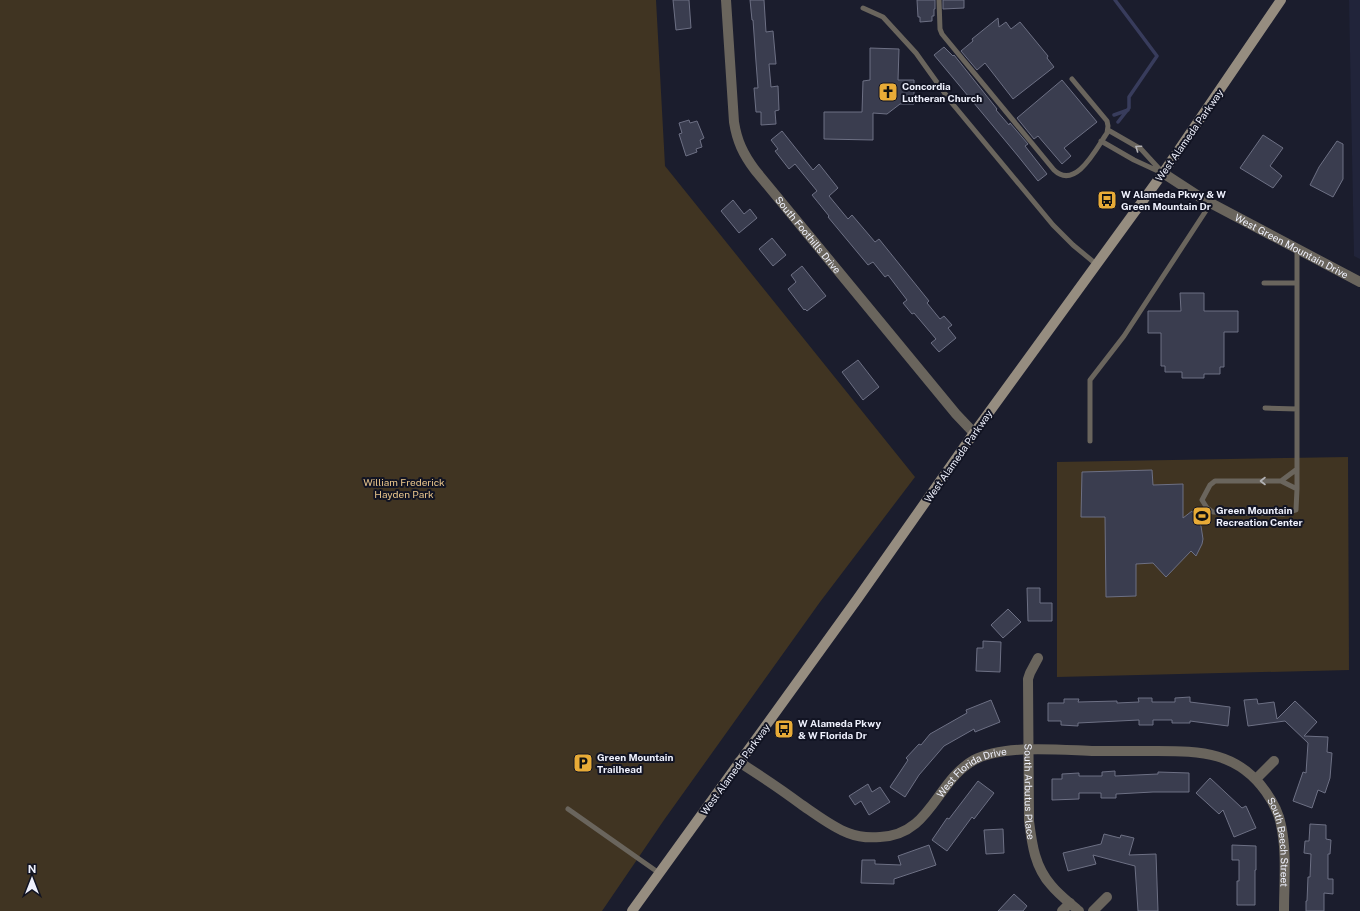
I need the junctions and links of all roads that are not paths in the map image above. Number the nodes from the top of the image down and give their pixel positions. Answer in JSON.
{"nodes":[{"id":1,"x":726,"y":0,"type":"edge"},
{"id":2,"x":939,"y":0,"type":"edge"},
{"id":3,"x":1281,"y":0,"type":"edge"},
{"id":4,"x":863,"y":8,"type":"dead end"},
{"id":5,"x":1072,"y":79,"type":"dead end"},
{"id":6,"x":1108,"y":130,"type":"junction"},
{"id":7,"x":1101,"y":141,"type":"junction"},
{"id":8,"x":1162,"y":173,"type":"junction"},
{"id":9,"x":1212,"y":204,"type":"junction"},
{"id":10,"x":1298,"y":248,"type":"junction"},
{"id":11,"x":1096,"y":264,"type":"junction"},
{"id":12,"x":1360,"y":282,"type":"edge"},
{"id":13,"x":1264,"y":283,"type":"dead end"},
{"id":14,"x":1297,"y":283,"type":"junction"},
{"id":15,"x":1265,"y":408,"type":"dead end"},
{"id":16,"x":1297,"y":409,"type":"junction"},
{"id":17,"x":974,"y":433,"type":"junction"},
{"id":18,"x":1090,"y":441,"type":"dead end"},
{"id":19,"x":1297,"y":469,"type":"junction"},
{"id":20,"x":1281,"y":481,"type":"junction"},
{"id":21,"x":1297,"y":490,"type":"junction"},
{"id":22,"x":1038,"y":658,"type":"dead end"},
{"id":23,"x":1029,"y":750,"type":"junction"},
{"id":24,"x":1274,"y":761,"type":"dead end"},
{"id":25,"x":740,"y":762,"type":"junction"},
{"id":26,"x":1241,"y":768,"type":"joint"},
{"id":27,"x":1256,"y":779,"type":"junction"},
{"id":28,"x":568,"y":808,"type":"dead end"},
{"id":29,"x":659,"y":873,"type":"junction"},
{"id":30,"x":1107,"y":897,"type":"dead end"},
{"id":31,"x":1070,"y":903,"type":"junction"},
{"id":32,"x":632,"y":911,"type":"edge"},
{"id":33,"x":1062,"y":911,"type":"edge"},
{"id":34,"x":1079,"y":911,"type":"edge"},
{"id":35,"x":1093,"y":911,"type":"edge"},
{"id":36,"x":1284,"y":911,"type":"edge"}],
"edges":[{"from":1,"to":17,"type":"street","name":"South Foothills Drive"},
{"from":2,"to":7,"type":"lane"},
{"from":3,"to":8,"type":"main road","name":"West Alameda Parkway"},
{"from":4,"to":11,"type":"lane"},
{"from":5,"to":6,"type":"lane"},
{"from":6,"to":7,"type":"lane"},
{"from":8,"to":6,"type":"lane","one_way":true},
{"from":7,"to":8,"type":"lane"},
{"from":8,"to":9,"type":"street","name":"West Green Mountain Drive"},
{"from":8,"to":11,"type":"main road","name":"West Alameda Parkway"},
{"from":9,"to":10,"type":"street","name":"West Green Mountain Drive"},
{"from":9,"to":18,"type":"lane"},
{"from":10,"to":12,"type":"street","name":"West Green Mountain Drive"},
{"from":10,"to":14,"type":"lane"},
{"from":11,"to":17,"type":"main road","name":"West Alameda Parkway"},
{"from":13,"to":14,"type":"lane"},
{"from":14,"to":16,"type":"lane"},
{"from":15,"to":16,"type":"lane"},
{"from":16,"to":19,"type":"lane"},
{"from":17,"to":25,"type":"main road","name":"West Alameda Parkway"},
{"from":19,"to":20,"type":"lane"},
{"from":19,"to":21,"type":"lane"},
{"from":20,"to":21,"type":"lane"},
{"from":20,"to":21,"type":"lane","one_way":true},
{"from":22,"to":23,"type":"street","name":"South Arbutus Place"},
{"from":23,"to":25,"type":"street","name":"West Florida Drive"},
{"from":23,"to":26,"type":"street","name":"West Florida Drive"},
{"from":23,"to":31,"type":"street","name":"South Arbutus Place"},
{"from":24,"to":27,"type":"street"},
{"from":25,"to":29,"type":"main road","name":"West Alameda Parkway"},
{"from":26,"to":27,"type":"street","name":"South Beech Street"},
{"from":27,"to":36,"type":"street","name":"South Beech Street"},
{"from":28,"to":29,"type":"lane"},
{"from":29,"to":32,"type":"main road","name":"West Alameda Parkway"},
{"from":30,"to":35,"type":"street"},
{"from":31,"to":33,"type":"street"},
{"from":31,"to":34,"type":"street","name":"South Arbutus Place"}]}
